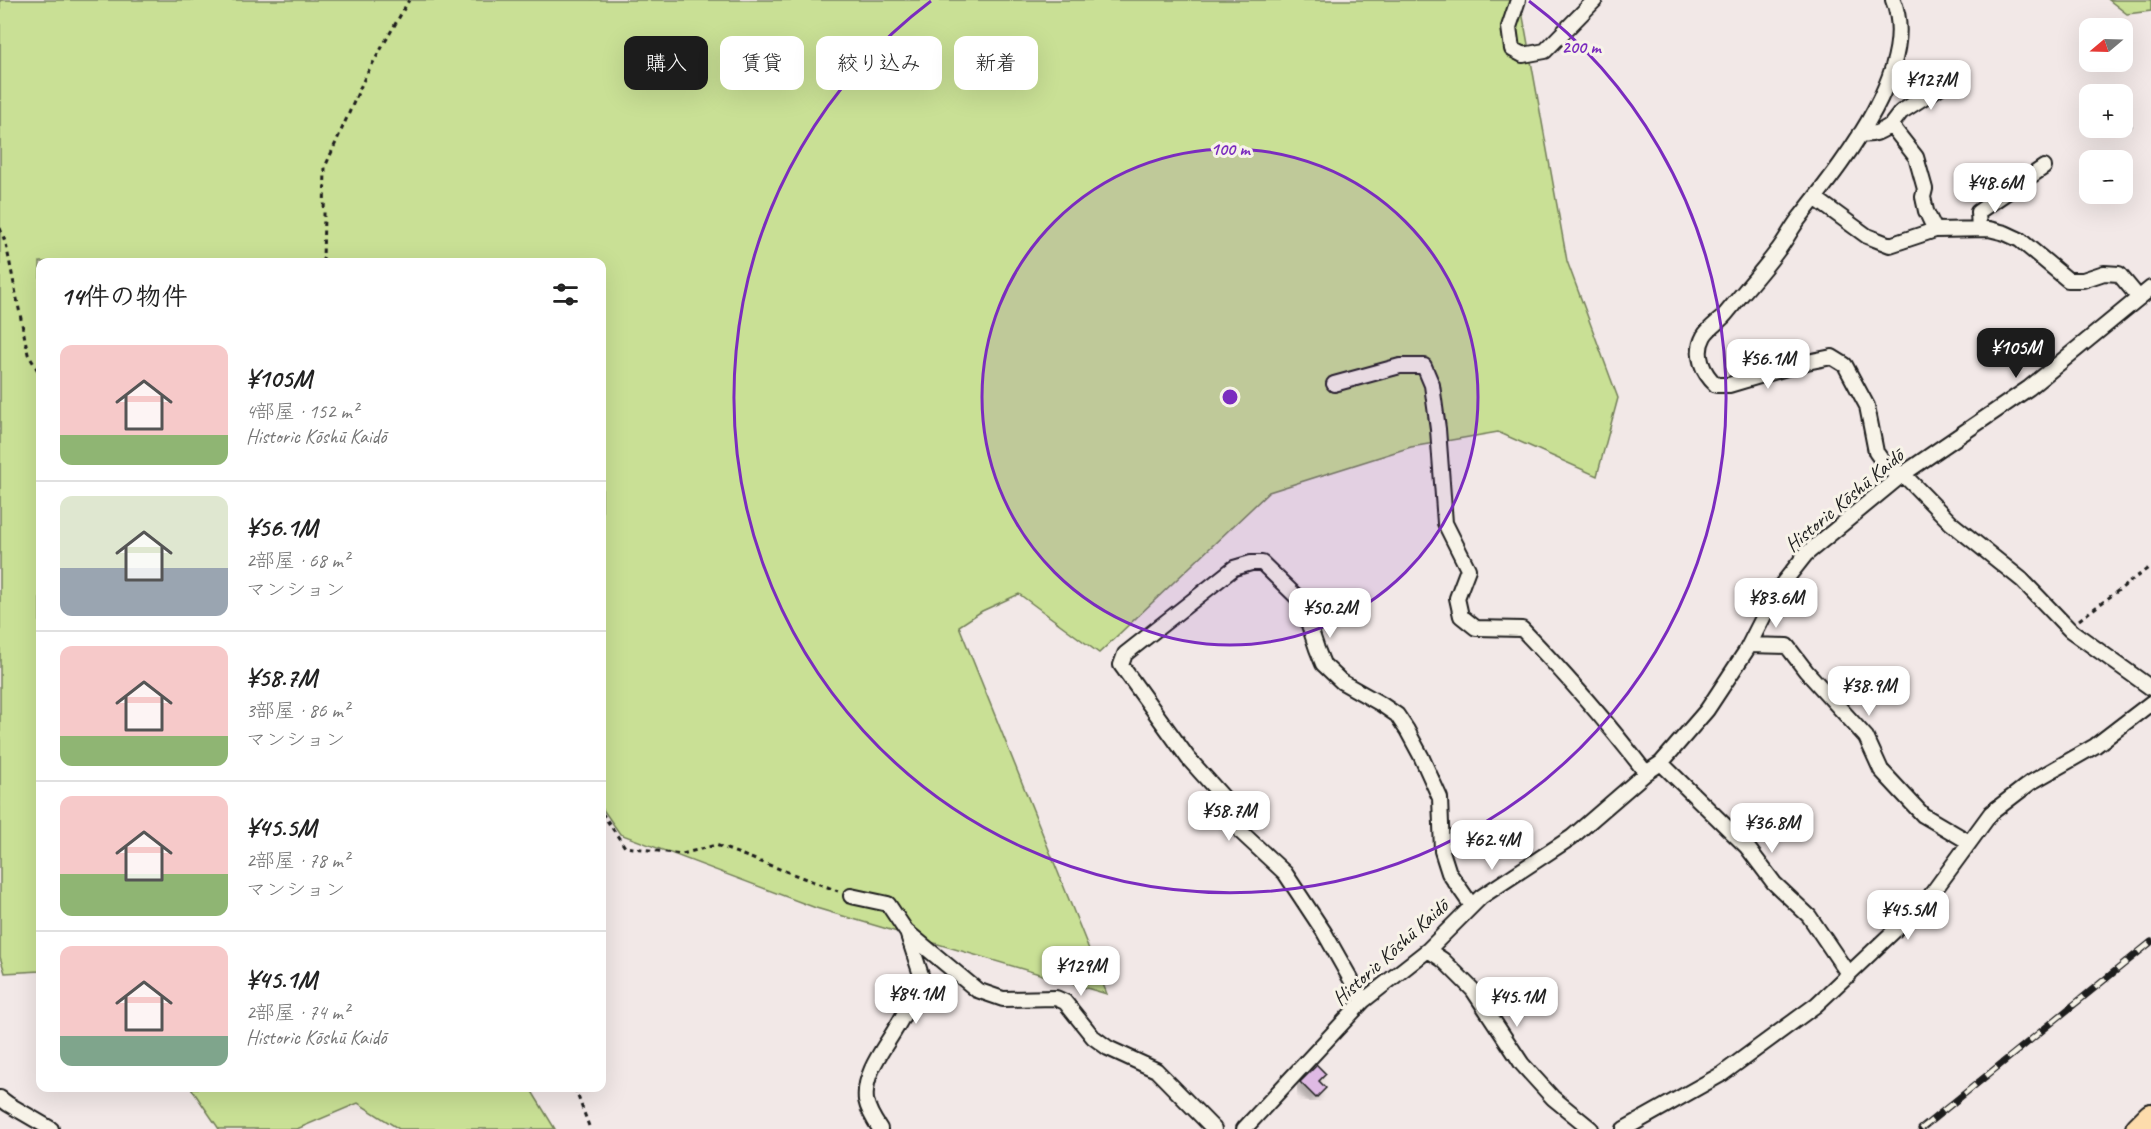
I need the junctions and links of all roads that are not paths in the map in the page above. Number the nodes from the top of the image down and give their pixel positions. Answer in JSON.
{"nodes":[{"id":1,"x":1518,"y":0,"type":"edge"},
{"id":2,"x":1595,"y":0,"type":"edge"},
{"id":3,"x":1893,"y":0,"type":"edge"},
{"id":4,"x":1954,"y":78,"type":"dead end"},
{"id":5,"x":1891,"y":125,"type":"junction"},
{"id":6,"x":1860,"y":134,"type":"junction"},
{"id":7,"x":2044,"y":167,"type":"dead end"},
{"id":8,"x":1815,"y":198,"type":"junction"},
{"id":9,"x":1979,"y":229,"type":"junction"},
{"id":10,"x":1935,"y":230,"type":"junction"},
{"id":11,"x":2147,"y":294,"type":"edge"},
{"id":12,"x":1334,"y":384,"type":"dead end"},
{"id":13,"x":1903,"y":474,"type":"junction"},
{"id":14,"x":1749,"y":645,"type":"junction"},
{"id":15,"x":2151,"y":688,"type":"edge"},
{"id":16,"x":2151,"y":703,"type":"edge"},
{"id":17,"x":1661,"y":764,"type":"junction"},
{"id":18,"x":1646,"y":773,"type":"junction"},
{"id":19,"x":1969,"y":842,"type":"junction"},
{"id":20,"x":851,"y":896,"type":"road end"},
{"id":21,"x":1472,"y":906,"type":"junction"},
{"id":22,"x":906,"y":931,"type":"junction"},
{"id":23,"x":1428,"y":950,"type":"junction"},
{"id":24,"x":1849,"y":975,"type":"junction"},
{"id":25,"x":1363,"y":1001,"type":"junction"},
{"id":26,"x":0,"y":1098,"type":"edge"},
{"id":27,"x":2151,"y":1117,"type":"edge"},
{"id":28,"x":51,"y":1129,"type":"edge"},
{"id":29,"x":880,"y":1129,"type":"edge"},
{"id":30,"x":1214,"y":1129,"type":"edge"},
{"id":31,"x":1244,"y":1129,"type":"edge"},
{"id":32,"x":1591,"y":1129,"type":"edge"},
{"id":33,"x":1624,"y":1129,"type":"edge"},
{"id":34,"x":2139,"y":1129,"type":"edge"}],
"edges":[{"from":1,"to":2,"type":"street"},
{"from":3,"to":6,"type":"street"},
{"from":4,"to":5,"type":"street"},
{"from":5,"to":6,"type":"street"},
{"from":5,"to":10,"type":"street"},
{"from":6,"to":8,"type":"street"},
{"from":7,"to":9,"type":"street"},
{"from":8,"to":10,"type":"street"},
{"from":8,"to":13,"type":"street"},
{"from":9,"to":10,"type":"street"},
{"from":9,"to":11,"type":"street"},
{"from":11,"to":13,"type":"street","name":"Historic Kōshū Kaidō"},
{"from":12,"to":18,"type":"street"},
{"from":13,"to":14,"type":"street","name":"Historic Kōshū Kaidō"},
{"from":13,"to":15,"type":"street"},
{"from":14,"to":17,"type":"street","name":"Historic Kōshū Kaidō"},
{"from":14,"to":19,"type":"street"},
{"from":16,"to":19,"type":"street"},
{"from":17,"to":18,"type":"street","name":"Historic Kōshū Kaidō"},
{"from":17,"to":24,"type":"street"},
{"from":18,"to":21,"type":"street","name":"Historic Kōshū Kaidō"},
{"from":19,"to":24,"type":"street"},
{"from":20,"to":22,"type":"street"},
{"from":21,"to":23,"type":"street","name":"Historic Kōshū Kaidō"},
{"from":21,"to":25,"type":"street"},
{"from":22,"to":29,"type":"street"},
{"from":22,"to":30,"type":"street"},
{"from":23,"to":25,"type":"street","name":"Historic Kōshū Kaidō"},
{"from":23,"to":32,"type":"street"},
{"from":24,"to":33,"type":"street"},
{"from":25,"to":31,"type":"street","name":"Historic Kōshū Kaidō"},
{"from":26,"to":28,"type":"street"},
{"from":27,"to":34,"type":"highway"}]}
